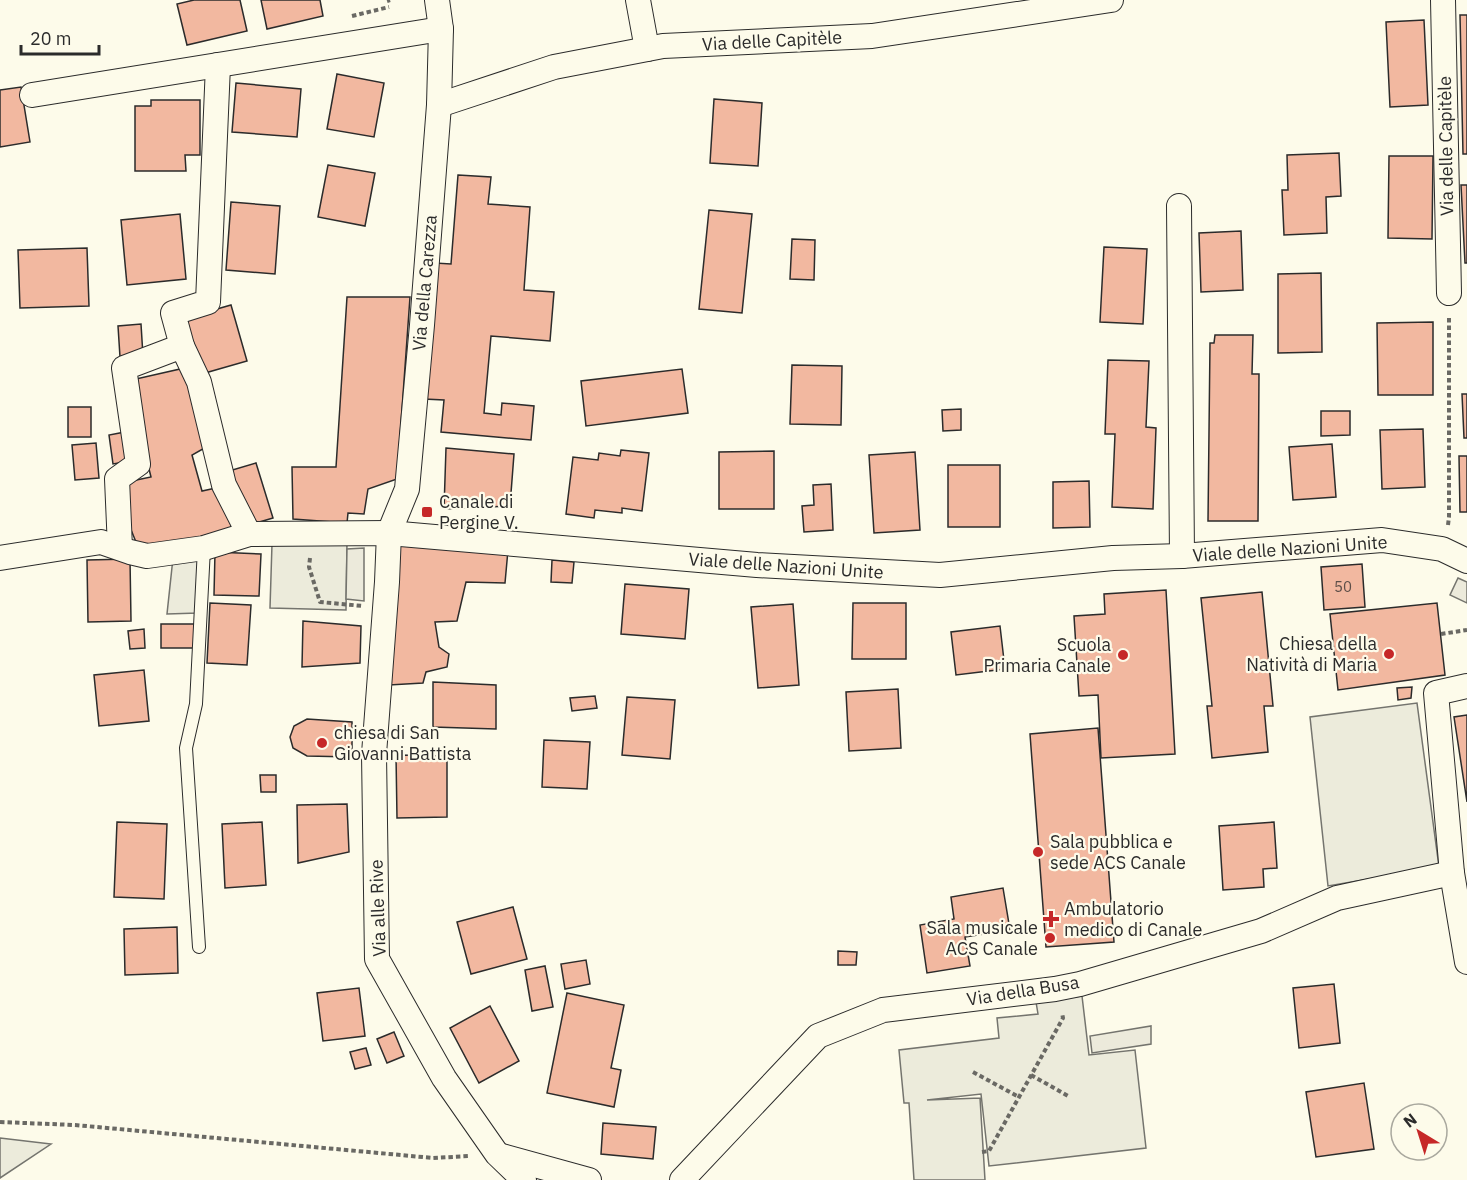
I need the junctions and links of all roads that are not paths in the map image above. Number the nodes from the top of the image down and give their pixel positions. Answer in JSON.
{"nodes":[{"id":1,"x":437,"y":0,"type":"edge"},
{"id":2,"x":638,"y":0,"type":"edge"},
{"id":3,"x":1111,"y":0,"type":"edge"},
{"id":4,"x":1443,"y":0,"type":"edge"},
{"id":5,"x":441,"y":29,"type":"junction"},
{"id":6,"x":647,"y":49,"type":"junction"},
{"id":7,"x":218,"y":65,"type":"junction"},
{"id":8,"x":32,"y":95,"type":"dead end"},
{"id":9,"x":439,"y":105,"type":"junction"},
{"id":10,"x":1179,"y":206,"type":"dead end"},
{"id":11,"x":1449,"y":293,"type":"road end"},
{"id":12,"x":182,"y":346,"type":"junction"},
{"id":13,"x":389,"y":533,"type":"junction"},
{"id":14,"x":249,"y":534,"type":"junction"},
{"id":15,"x":120,"y":548,"type":"junction"},
{"id":16,"x":204,"y":548,"type":"junction"},
{"id":17,"x":1182,"y":556,"type":"junction"},
{"id":18,"x":0,"y":558,"type":"edge"},
{"id":19,"x":1467,"y":561,"type":"edge"},
{"id":20,"x":383,"y":628,"type":"joint"},
{"id":21,"x":1467,"y":686,"type":"edge"},
{"id":22,"x":1452,"y":873,"type":"junction"},
{"id":23,"x":199,"y":947,"type":"dead end"},
{"id":24,"x":1467,"y":963,"type":"edge"},
{"id":25,"x":497,"y":1154,"type":"junction"},
{"id":26,"x":524,"y":1180,"type":"edge"},
{"id":27,"x":589,"y":1180,"type":"edge"},
{"id":28,"x":682,"y":1180,"type":"edge"}],
"edges":[{"from":1,"to":5,"type":"street","name":"Via della Carezza"},
{"from":2,"to":6,"type":"street"},
{"from":3,"to":6,"type":"street","name":"Via delle Capitèle"},
{"from":4,"to":11,"type":"street","name":"Via delle Capitèle"},
{"from":5,"to":7,"type":"street"},
{"from":5,"to":9,"type":"street","name":"Via della Carezza"},
{"from":6,"to":9,"type":"street","name":"Via delle Capitèle"},
{"from":7,"to":8,"type":"street"},
{"from":7,"to":12,"type":"street"},
{"from":9,"to":13,"type":"street","name":"Via della Carezza"},
{"from":10,"to":17,"type":"street","name":"Viale delle Nazioni Unite"},
{"from":12,"to":14,"type":"street"},
{"from":12,"to":15,"type":"street"},
{"from":13,"to":14,"type":"street","name":"Viale delle Nazioni Unite"},
{"from":13,"to":17,"type":"street","name":"Viale delle Nazioni Unite"},
{"from":13,"to":20,"type":"street","name":"Via della Carezza"},
{"from":14,"to":16,"type":"street","name":"Viale delle Nazioni Unite"},
{"from":15,"to":16,"type":"street","name":"Viale delle Nazioni Unite"},
{"from":15,"to":18,"type":"street","name":"Viale delle Nazioni Unite"},
{"from":16,"to":23,"type":"lane"},
{"from":17,"to":19,"type":"street","name":"Viale delle Nazioni Unite"},
{"from":20,"to":25,"type":"street","name":"Via alle Rive"},
{"from":21,"to":22,"type":"street"},
{"from":22,"to":24,"type":"street"},
{"from":22,"to":28,"type":"street","name":"Via della Busa"},
{"from":25,"to":26,"type":"street","name":"Via alle Rive"},
{"from":25,"to":27,"type":"street"}]}
